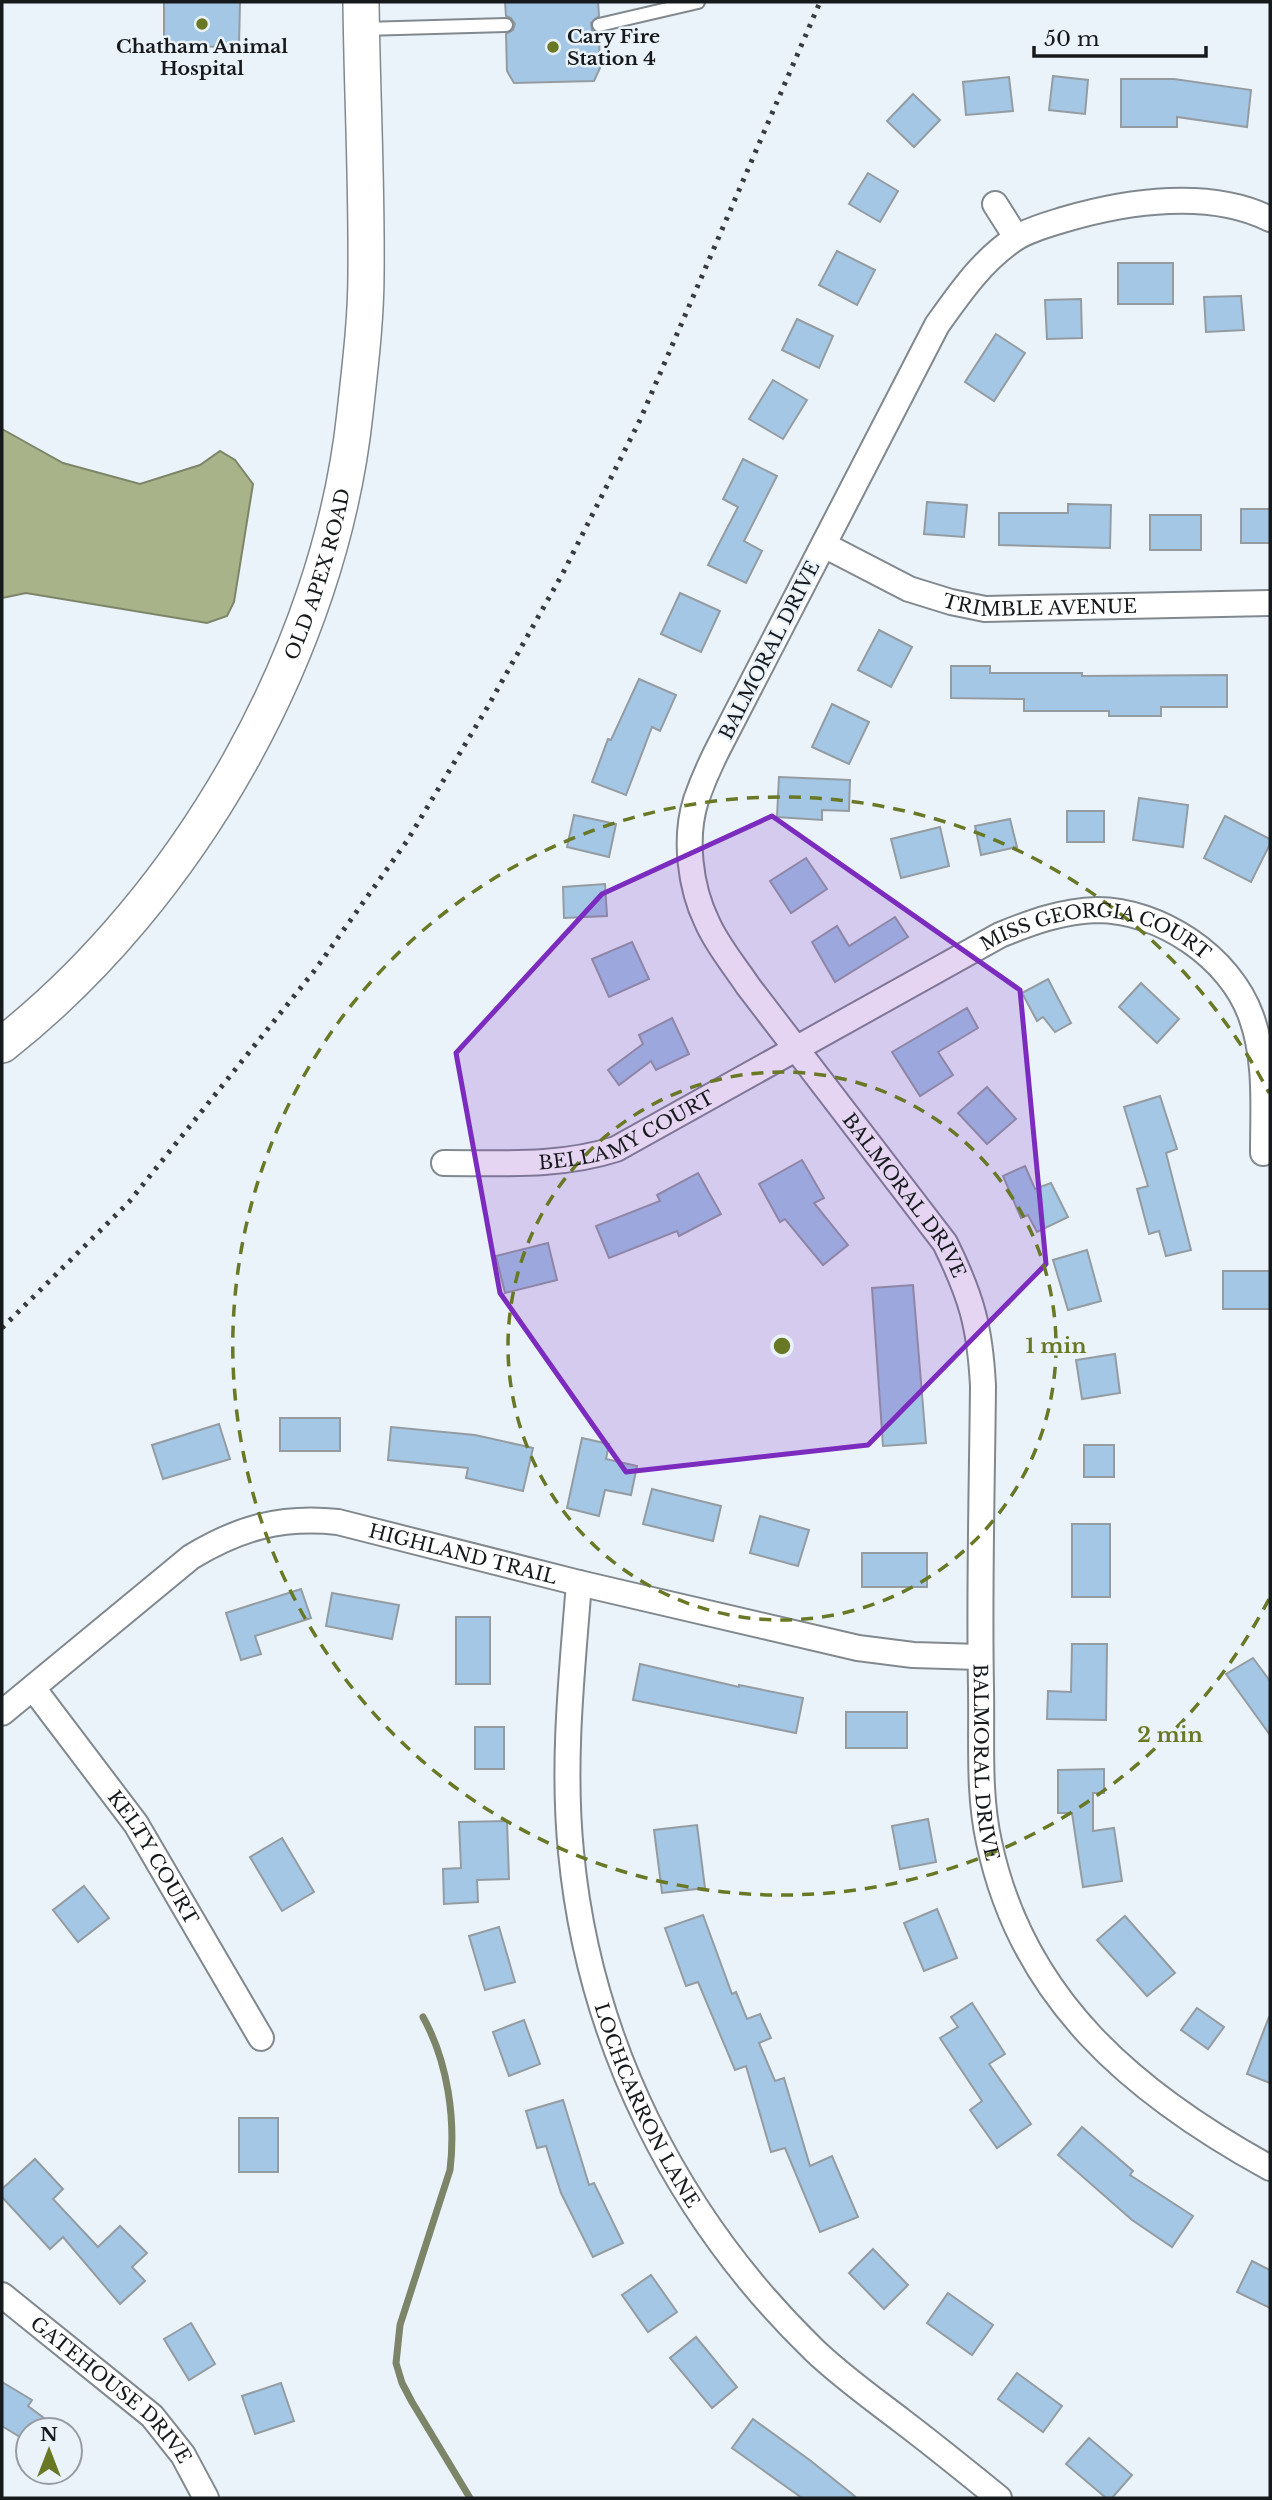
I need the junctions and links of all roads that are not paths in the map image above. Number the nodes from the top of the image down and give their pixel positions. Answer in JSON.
{"nodes":[{"id":1,"x":698,"y":2,"type":"edge"},
{"id":2,"x":361,"y":15,"type":"edge"},
{"id":3,"x":506,"y":25,"type":"dead end"},
{"id":4,"x":599,"y":25,"type":"dead end"},
{"id":5,"x":995,"y":204,"type":"dead end"},
{"id":6,"x":1270,"y":219,"type":"edge"},
{"id":7,"x":1017,"y":237,"type":"junction"},
{"id":8,"x":824,"y":545,"type":"junction"},
{"id":9,"x":1270,"y":603,"type":"edge"},
{"id":10,"x":2,"y":1045,"type":"edge"},
{"id":11,"x":795,"y":1048,"type":"junction"},
{"id":12,"x":1263,"y":1153,"type":"dead end"},
{"id":13,"x":444,"y":1163,"type":"dead end"},
{"id":14,"x":579,"y":1583,"type":"junction"},
{"id":15,"x":980,"y":1657,"type":"junction"},
{"id":16,"x":33,"y":1688,"type":"junction"},
{"id":17,"x":2,"y":1713,"type":"edge"},
{"id":18,"x":261,"y":2038,"type":"dead end"},
{"id":19,"x":1270,"y":2168,"type":"edge"},
{"id":20,"x":2,"y":2295,"type":"edge"},
{"id":21,"x":206,"y":2498,"type":"edge"},
{"id":22,"x":999,"y":2498,"type":"edge"}],
"edges":[{"from":1,"to":4,"type":"lane"},
{"from":2,"to":3,"type":"lane"},
{"from":2,"to":10,"type":"main road","name":"OLD APEX ROAD"},
{"from":5,"to":7,"type":"street"},
{"from":6,"to":7,"type":"street","name":"BALMORAL DRIVE"},
{"from":7,"to":8,"type":"street","name":"BALMORAL DRIVE"},
{"from":8,"to":9,"type":"street","name":"TRIMBLE AVENUE"},
{"from":8,"to":11,"type":"street","name":"BALMORAL DRIVE"},
{"from":11,"to":12,"type":"street","name":"MISS GEORGIA COURT"},
{"from":11,"to":13,"type":"street","name":"BELLAMY COURT"},
{"from":11,"to":15,"type":"street","name":"BALMORAL DRIVE"},
{"from":14,"to":15,"type":"street","name":"HIGHLAND TRAIL"},
{"from":14,"to":16,"type":"street","name":"HIGHLAND TRAIL"},
{"from":14,"to":22,"type":"street","name":"LOCHCARRON LANE"},
{"from":15,"to":19,"type":"street","name":"BALMORAL DRIVE"},
{"from":16,"to":17,"type":"street","name":"HIGHLAND TRAIL"},
{"from":16,"to":18,"type":"street","name":"KELTY COURT"},
{"from":20,"to":21,"type":"street","name":"GATEHOUSE DRIVE"}]}
